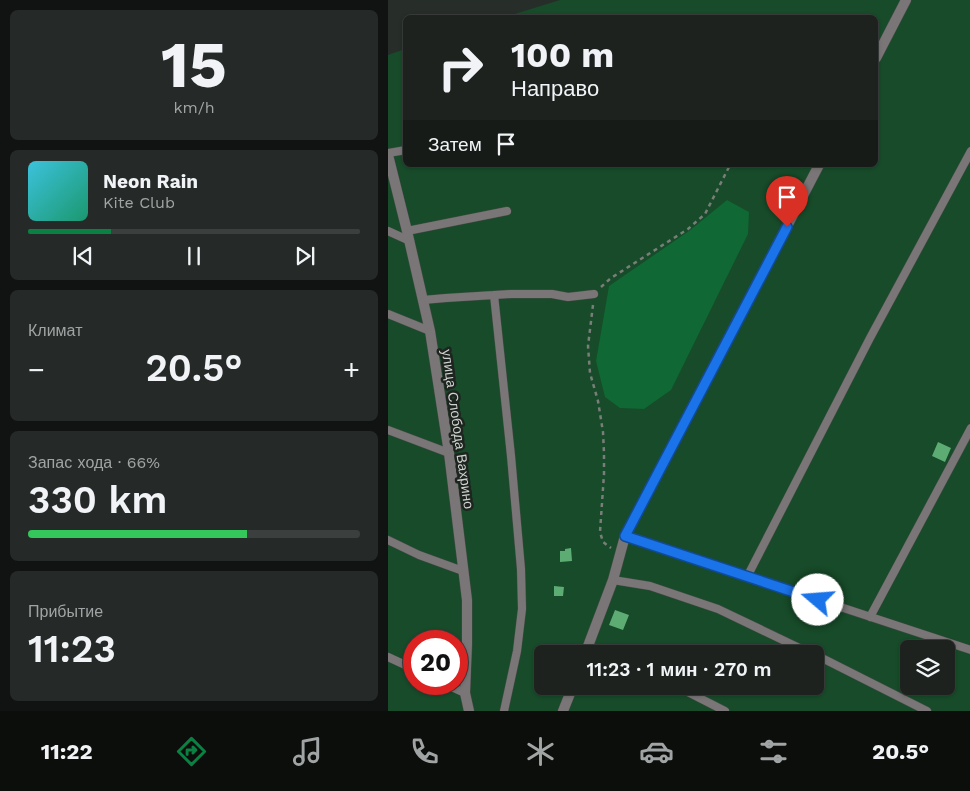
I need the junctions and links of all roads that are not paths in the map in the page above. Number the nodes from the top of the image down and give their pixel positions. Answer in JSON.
{"nodes":[{"id":1,"x":906,"y":0,"type":"edge"},
{"id":2,"x":878,"y":54,"type":"edge"},
{"id":3,"x":403,"y":151,"type":"edge"},
{"id":4,"x":970,"y":151,"type":"edge"},
{"id":5,"x":388,"y":154,"type":"edge"},
{"id":6,"x":818,"y":167,"type":"edge"},
{"id":7,"x":507,"y":211,"type":"dead end"},
{"id":8,"x":388,"y":232,"type":"edge"},
{"id":9,"x":408,"y":236,"type":"junction"},
{"id":10,"x":594,"y":294,"type":"road end"},
{"id":11,"x":494,"y":295,"type":"junction"},
{"id":12,"x":423,"y":300,"type":"junction"},
{"id":13,"x":388,"y":314,"type":"edge"},
{"id":14,"x":430,"y":331,"type":"junction"},
{"id":15,"x":970,"y":428,"type":"edge"},
{"id":16,"x":388,"y":430,"type":"edge"},
{"id":17,"x":449,"y":453,"type":"junction"},
{"id":18,"x":625,"y":536,"type":"junction"},
{"id":19,"x":388,"y":540,"type":"edge"},
{"id":20,"x":463,"y":571,"type":"junction"},
{"id":21,"x":747,"y":577,"type":"junction"},
{"id":22,"x":613,"y":580,"type":"junction"},
{"id":23,"x":870,"y":617,"type":"junction"},
{"id":24,"x":467,"y":630,"type":"edge"},
{"id":25,"x":588,"y":645,"type":"edge"},
{"id":26,"x":795,"y":645,"type":"edge"},
{"id":27,"x":970,"y":650,"type":"edge"},
{"id":28,"x":388,"y":657,"type":"edge"},
{"id":29,"x":824,"y":659,"type":"edge"},
{"id":30,"x":403,"y":664,"type":"edge"},
{"id":31,"x":465,"y":695,"type":"edge"},
{"id":32,"x":569,"y":695,"type":"edge"},
{"id":33,"x":694,"y":695,"type":"edge"},
{"id":34,"x":469,"y":711,"type":"edge"},
{"id":35,"x":504,"y":711,"type":"edge"},
{"id":36,"x":563,"y":711,"type":"edge"},
{"id":37,"x":725,"y":711,"type":"edge"},
{"id":38,"x":927,"y":711,"type":"edge"}],
"edges":[{"from":1,"to":2,"type":"street"},
{"from":3,"to":5,"type":"lane"},
{"from":4,"to":21,"type":"lane"},
{"from":5,"to":9,"type":"street","name":"улица Слобода Вахрино"},
{"from":6,"to":18,"type":"street"},
{"from":7,"to":9,"type":"lane"},
{"from":8,"to":9,"type":"lane"},
{"from":9,"to":12,"type":"street","name":"улица Слобода Вахрино"},
{"from":10,"to":11,"type":"lane"},
{"from":11,"to":12,"type":"lane"},
{"from":11,"to":35,"type":"lane"},
{"from":12,"to":14,"type":"street","name":"улица Слобода Вахрино"},
{"from":13,"to":14,"type":"lane"},
{"from":14,"to":17,"type":"street","name":"улица Слобода Вахрино"},
{"from":15,"to":23,"type":"lane"},
{"from":16,"to":17,"type":"lane"},
{"from":17,"to":20,"type":"street","name":"улица Слобода Вахрино"},
{"from":18,"to":21,"type":"lane"},
{"from":18,"to":22,"type":"street"},
{"from":19,"to":20,"type":"lane"},
{"from":20,"to":24,"type":"street","name":"улица Слобода Вахрино"},
{"from":21,"to":23,"type":"lane"},
{"from":22,"to":25,"type":"street"},
{"from":22,"to":26,"type":"lane"},
{"from":23,"to":27,"type":"lane"},
{"from":28,"to":30,"type":"lane"},
{"from":29,"to":38,"type":"lane"},
{"from":31,"to":34,"type":"street","name":"улица Слобода Вахрино"},
{"from":32,"to":36,"type":"street"},
{"from":33,"to":37,"type":"lane"}]}
